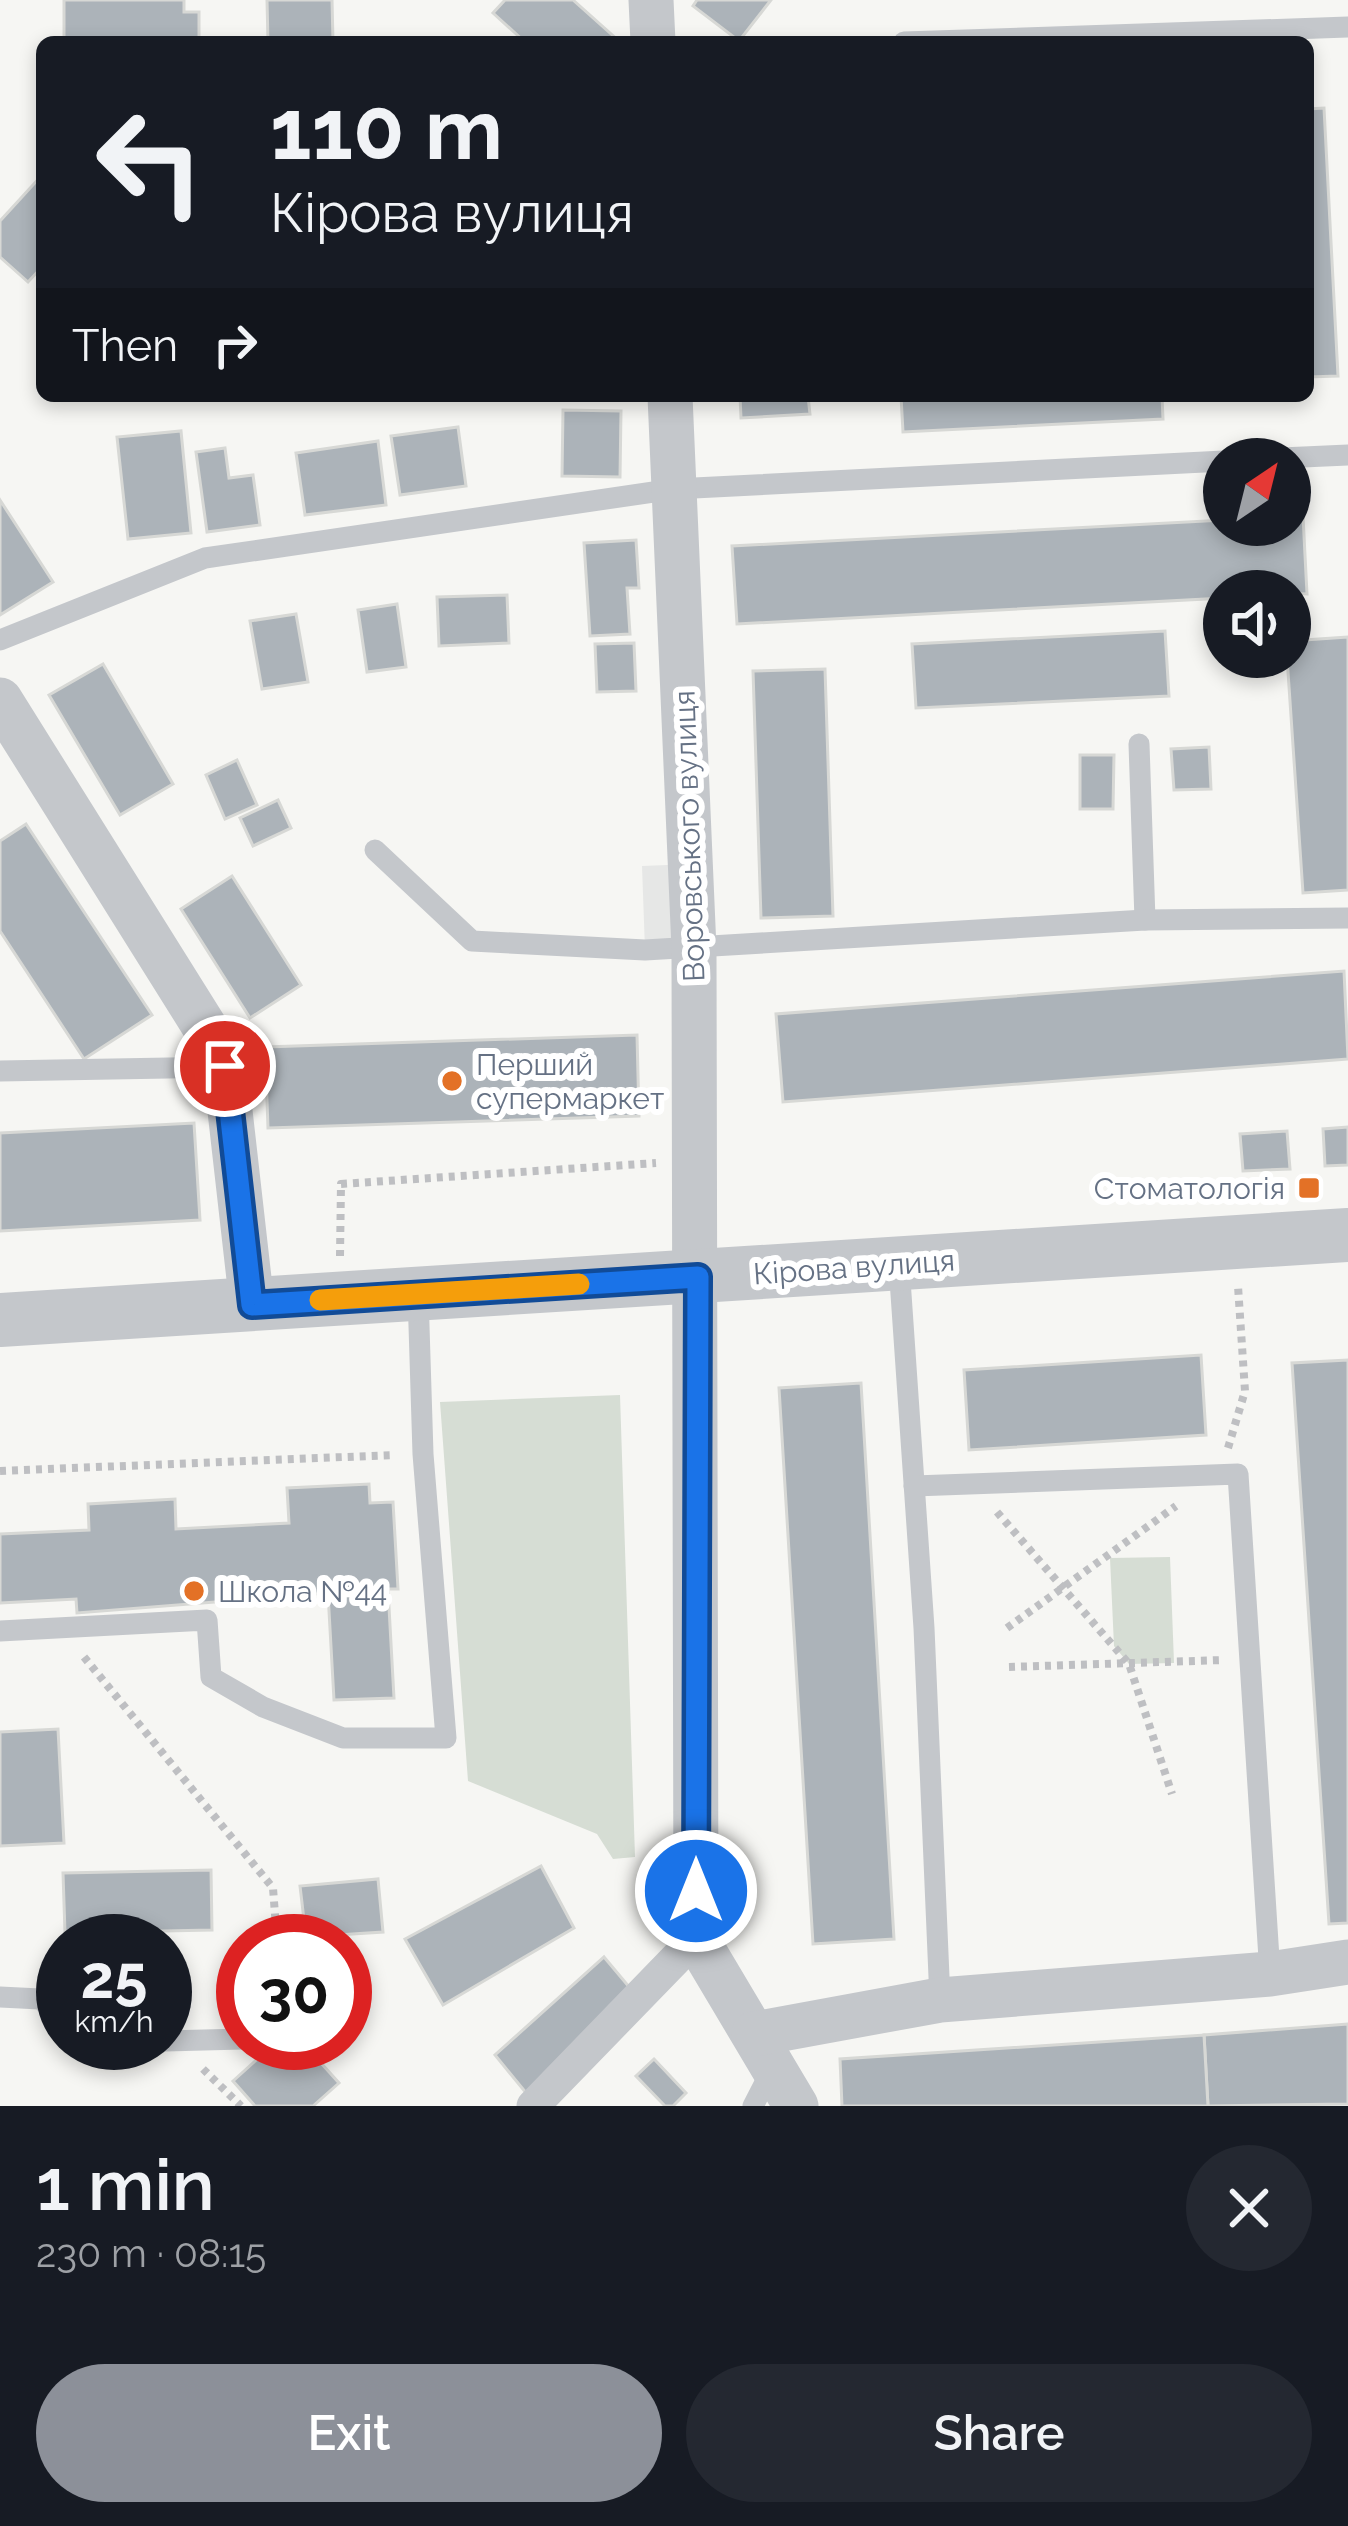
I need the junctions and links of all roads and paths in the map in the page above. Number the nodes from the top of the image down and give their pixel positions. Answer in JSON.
{"nodes":[{"id":1,"x":651,"y":0,"type":"edge"},
{"id":2,"x":1348,"y":27,"type":"edge"},
{"id":3,"x":652,"y":36,"type":"edge"},
{"id":4,"x":1082,"y":36,"type":"edge"},
{"id":5,"x":670,"y":402,"type":"edge"},
{"id":6,"x":1348,"y":454,"type":"edge"},
{"id":7,"x":1311,"y":456,"type":"edge"},
{"id":8,"x":1203,"y":462,"type":"edge"},
{"id":9,"x":674,"y":489,"type":"junction"},
{"id":10,"x":0,"y":640,"type":"edge"},
{"id":11,"x":0,"y":700,"type":"edge"},
{"id":12,"x":1139,"y":744,"type":"dead end"},
{"id":13,"x":375,"y":850,"type":"dead end"},
{"id":14,"x":1348,"y":918,"type":"edge"},
{"id":15,"x":1145,"y":920,"type":"junction"},
{"id":16,"x":694,"y":949,"type":"junction"},
{"id":17,"x":225,"y":1066,"type":"junction"},
{"id":18,"x":0,"y":1071,"type":"edge"},
{"id":19,"x":697,"y":1160,"type":"junction"},
{"id":20,"x":1348,"y":1235,"type":"edge"},
{"id":21,"x":340,"y":1240,"type":"dead end"},
{"id":22,"x":899,"y":1264,"type":"junction"},
{"id":23,"x":698,"y":1277,"type":"junction"},
{"id":24,"x":418,"y":1294,"type":"junction"},
{"id":25,"x":252,"y":1305,"type":"junction"},
{"id":26,"x":0,"y":1320,"type":"edge"},
{"id":27,"x":424,"y":1454,"type":"junction"},
{"id":28,"x":0,"y":1471,"type":"edge"},
{"id":29,"x":972,"y":1484,"type":"junction"},
{"id":30,"x":914,"y":1486,"type":"junction"},
{"id":31,"x":60,"y":1628,"type":"junction"},
{"id":32,"x":0,"y":1631,"type":"edge"},
{"id":33,"x":1250,"y":1658,"type":"junction"},
{"id":34,"x":1129,"y":1664,"type":"junction"},
{"id":35,"x":1009,"y":1667,"type":"dead end"},
{"id":36,"x":1172,"y":1794,"type":"dead end"},
{"id":37,"x":275,"y":1914,"type":"edge"},
{"id":38,"x":696,"y":1938,"type":"junction"},
{"id":39,"x":1348,"y":1962,"type":"edge"},
{"id":40,"x":1270,"y":1974,"type":"junction"},
{"id":41,"x":0,"y":1997,"type":"edge"},
{"id":42,"x":36,"y":1999,"type":"edge"},
{"id":43,"x":940,"y":2000,"type":"junction"},
{"id":44,"x":760,"y":2069,"type":"edge"},
{"id":45,"x":533,"y":2106,"type":"edge"},
{"id":46,"x":796,"y":2106,"type":"edge"}],
"edges":[{"from":1,"to":3,"type":"street"},
{"from":2,"to":4,"type":"lane"},
{"from":5,"to":9,"type":"street","name":"Воровського вулиця"},
{"from":6,"to":7,"type":"lane"},
{"from":8,"to":9,"type":"lane"},
{"from":9,"to":10,"type":"lane"},
{"from":9,"to":16,"type":"street","name":"Воровського вулиця"},
{"from":11,"to":17,"type":"street"},
{"from":12,"to":15,"type":"lane"},
{"from":13,"to":16,"type":"lane"},
{"from":14,"to":15,"type":"lane"},
{"from":15,"to":16,"type":"lane"},
{"from":16,"to":19,"type":"street","name":"Воровського вулиця"},
{"from":17,"to":18,"type":"lane"},
{"from":17,"to":25,"type":"street"},
{"from":19,"to":21,"type":"path"},
{"from":19,"to":23,"type":"street","name":"Воровського вулиця"},
{"from":20,"to":22,"type":"street","name":"Кірова вулиця"},
{"from":22,"to":23,"type":"street","name":"Кірова вулиця"},
{"from":22,"to":30,"type":"lane"},
{"from":23,"to":24,"type":"street","name":"Кірова вулиця"},
{"from":23,"to":38,"type":"street","name":"Воровського вулиця"},
{"from":24,"to":25,"type":"street","name":"Кірова вулиця"},
{"from":24,"to":27,"type":"lane"},
{"from":25,"to":26,"type":"street","name":"Кірова вулиця"},
{"from":27,"to":28,"type":"path"},
{"from":27,"to":31,"type":"lane"},
{"from":29,"to":30,"type":"lane"},
{"from":29,"to":33,"type":"lane"},
{"from":29,"to":34,"type":"path"},
{"from":30,"to":43,"type":"lane"},
{"from":31,"to":32,"type":"lane"},
{"from":31,"to":37,"type":"path"},
{"from":33,"to":34,"type":"path"},
{"from":33,"to":40,"type":"lane"},
{"from":34,"to":35,"type":"path"},
{"from":34,"to":36,"type":"path"},
{"from":38,"to":44,"type":"street"},
{"from":38,"to":45,"type":"street"},
{"from":39,"to":40,"type":"street"},
{"from":40,"to":43,"type":"street"},
{"from":41,"to":42,"type":"lane"},
{"from":43,"to":44,"type":"street"},
{"from":44,"to":46,"type":"street"}]}
